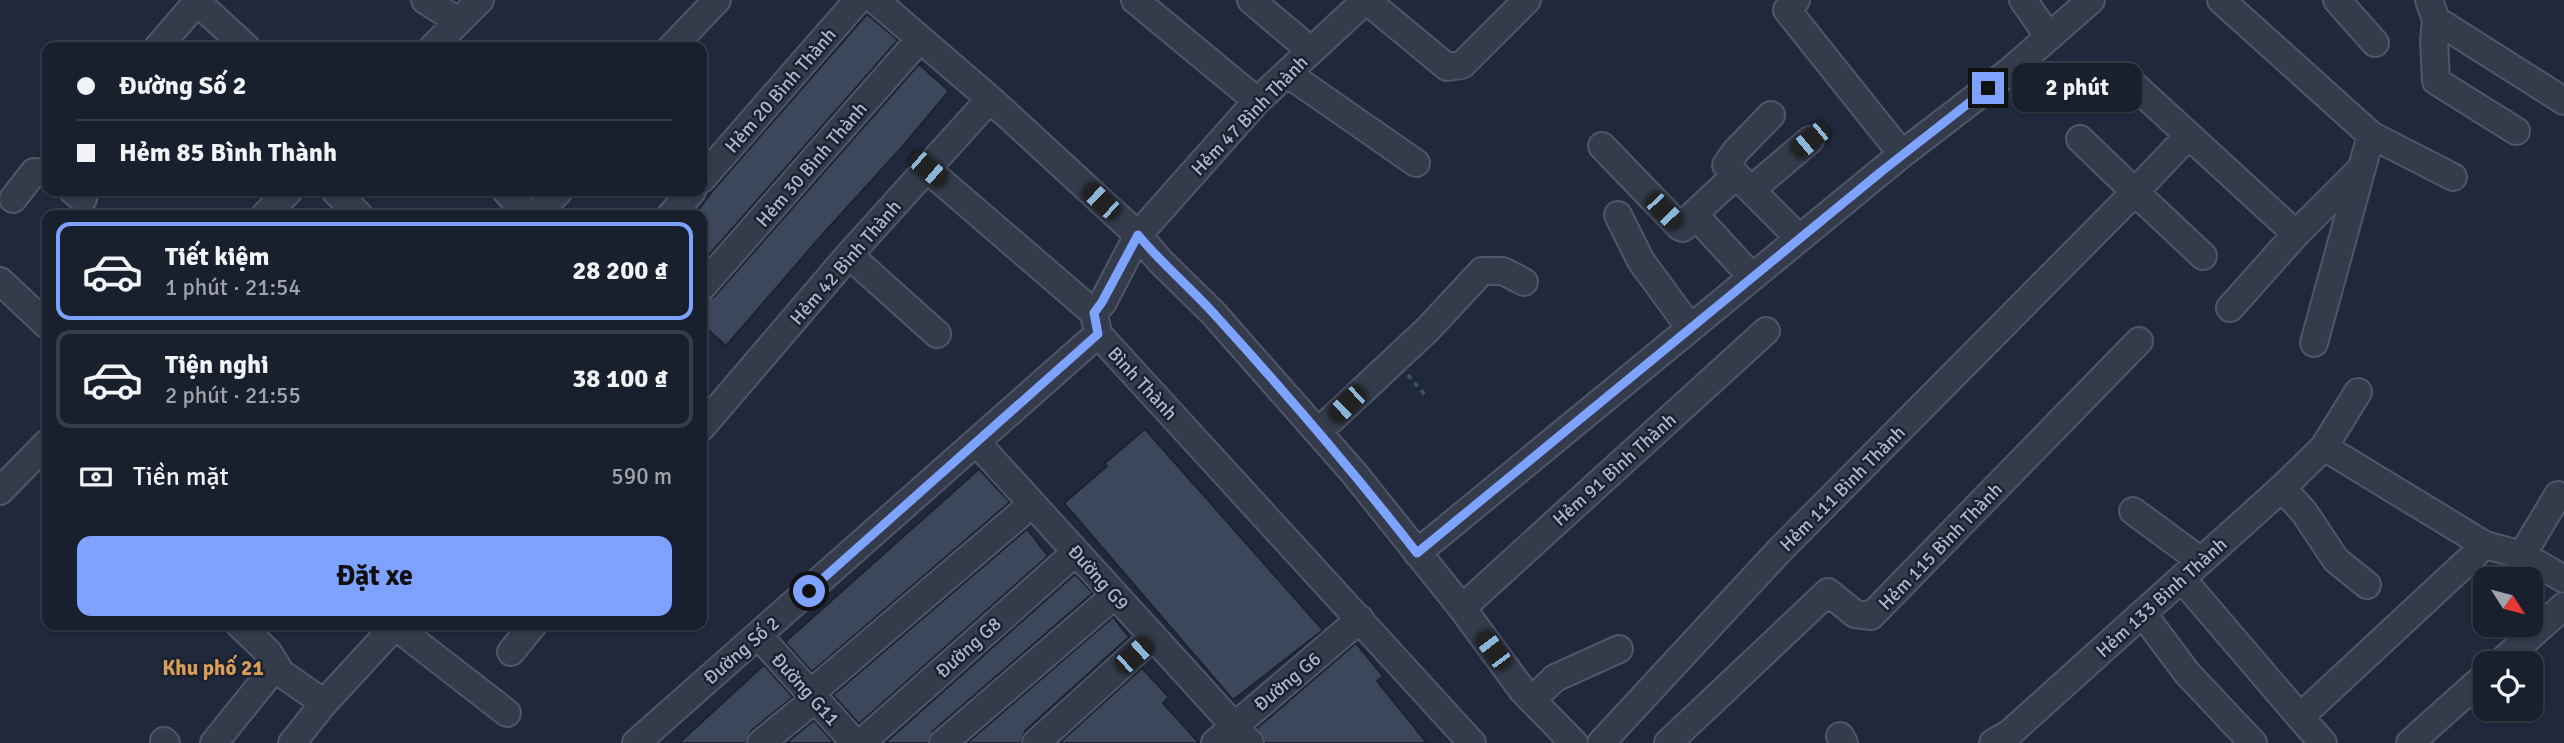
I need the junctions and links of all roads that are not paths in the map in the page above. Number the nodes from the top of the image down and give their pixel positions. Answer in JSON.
{"nodes":[{"id":1,"x":425,"y":0,"type":"edge"},
{"id":2,"x":480,"y":0,"type":"edge"},
{"id":3,"x":718,"y":0,"type":"edge"},
{"id":4,"x":858,"y":0,"type":"edge"},
{"id":5,"x":874,"y":0,"type":"edge"},
{"id":6,"x":1135,"y":0,"type":"edge"},
{"id":7,"x":1251,"y":0,"type":"edge"},
{"id":8,"x":1366,"y":0,"type":"edge"},
{"id":9,"x":1527,"y":0,"type":"edge"},
{"id":10,"x":1796,"y":0,"type":"edge"},
{"id":11,"x":2023,"y":0,"type":"edge"},
{"id":12,"x":2091,"y":0,"type":"edge"},
{"id":13,"x":2221,"y":0,"type":"edge"},
{"id":14,"x":2337,"y":0,"type":"edge"},
{"id":15,"x":2432,"y":10,"type":"edge"},
{"id":16,"x":458,"y":22,"type":"junction"},
{"id":17,"x":2049,"y":37,"type":"junction"},
{"id":18,"x":919,"y":40,"type":"junction"},
{"id":19,"x":162,"y":42,"type":"edge"},
{"id":20,"x":241,"y":42,"type":"edge"},
{"id":21,"x":438,"y":42,"type":"edge"},
{"id":22,"x":677,"y":42,"type":"edge"},
{"id":23,"x":2375,"y":43,"type":"dead end"},
{"id":24,"x":1310,"y":50,"type":"junction"},
{"id":25,"x":1288,"y":74,"type":"junction"},
{"id":26,"x":2136,"y":87,"type":"dead end"},
{"id":27,"x":990,"y":100,"type":"junction"},
{"id":28,"x":1257,"y":101,"type":"junction"},
{"id":29,"x":2564,"y":102,"type":"edge"},
{"id":30,"x":1771,"y":115,"type":"dead end"},
{"id":31,"x":2516,"y":131,"type":"dead end"},
{"id":32,"x":2371,"y":135,"type":"junction"},
{"id":33,"x":2188,"y":136,"type":"junction"},
{"id":34,"x":2080,"y":139,"type":"dead end"},
{"id":35,"x":1810,"y":140,"type":"dead end"},
{"id":36,"x":1602,"y":146,"type":"dead end"},
{"id":37,"x":1902,"y":154,"type":"junction"},
{"id":38,"x":1416,"y":163,"type":"dead end"},
{"id":39,"x":928,"y":169,"type":"junction"},
{"id":40,"x":2361,"y":169,"type":"junction"},
{"id":41,"x":42,"y":173,"type":"edge"},
{"id":42,"x":707,"y":173,"type":"edge"},
{"id":43,"x":2453,"y":177,"type":"dead end"},
{"id":44,"x":1744,"y":182,"type":"junction"},
{"id":45,"x":2135,"y":192,"type":"junction"},
{"id":46,"x":284,"y":196,"type":"edge"},
{"id":47,"x":340,"y":196,"type":"edge"},
{"id":48,"x":510,"y":196,"type":"edge"},
{"id":49,"x":554,"y":196,"type":"edge"},
{"id":50,"x":688,"y":196,"type":"edge"},
{"id":51,"x":4,"y":201,"type":"edge"},
{"id":52,"x":270,"y":210,"type":"edge"},
{"id":53,"x":354,"y":210,"type":"edge"},
{"id":54,"x":523,"y":210,"type":"edge"},
{"id":55,"x":540,"y":210,"type":"edge"},
{"id":56,"x":675,"y":210,"type":"edge"},
{"id":57,"x":1618,"y":215,"type":"dead end"},
{"id":58,"x":1694,"y":215,"type":"junction"},
{"id":59,"x":2296,"y":234,"type":"junction"},
{"id":60,"x":1138,"y":235,"type":"junction"},
{"id":61,"x":1800,"y":238,"type":"junction"},
{"id":62,"x":849,"y":255,"type":"junction"},
{"id":63,"x":2203,"y":256,"type":"dead end"},
{"id":64,"x":1752,"y":277,"type":"junction"},
{"id":65,"x":0,"y":281,"type":"edge"},
{"id":66,"x":707,"y":281,"type":"edge"},
{"id":67,"x":1524,"y":282,"type":"dead end"},
{"id":68,"x":2230,"y":308,"type":"dead end"},
{"id":69,"x":42,"y":320,"type":"edge"},
{"id":70,"x":1096,"y":324,"type":"junction"},
{"id":71,"x":1690,"y":328,"type":"junction"},
{"id":72,"x":1766,"y":331,"type":"dead end"},
{"id":73,"x":937,"y":334,"type":"dead end"},
{"id":74,"x":2138,"y":341,"type":"dead end"},
{"id":75,"x":2314,"y":343,"type":"dead end"},
{"id":76,"x":2358,"y":392,"type":"dead end"},
{"id":77,"x":707,"y":421,"type":"edge"},
{"id":78,"x":1318,"y":432,"type":"junction"},
{"id":79,"x":977,"y":443,"type":"junction"},
{"id":80,"x":2324,"y":447,"type":"junction"},
{"id":81,"x":42,"y":452,"type":"edge"},
{"id":82,"x":2282,"y":488,"type":"junction"},
{"id":83,"x":0,"y":491,"type":"edge"},
{"id":84,"x":2558,"y":495,"type":"dead end"},
{"id":85,"x":1032,"y":504,"type":"junction"},
{"id":86,"x":2133,"y":511,"type":"dead end"},
{"id":87,"x":2485,"y":545,"type":"junction"},
{"id":88,"x":1076,"y":552,"type":"junction"},
{"id":89,"x":1417,"y":553,"type":"junction"},
{"id":90,"x":2522,"y":555,"type":"junction"},
{"id":91,"x":2201,"y":561,"type":"junction"},
{"id":92,"x":2182,"y":579,"type":"junction"},
{"id":93,"x":2564,"y":579,"type":"edge"},
{"id":94,"x":2367,"y":585,"type":"dead end"},
{"id":95,"x":1115,"y":595,"type":"junction"},
{"id":96,"x":2564,"y":606,"type":"edge"},
{"id":97,"x":1462,"y":608,"type":"junction"},
{"id":98,"x":2143,"y":614,"type":"junction"},
{"id":99,"x":1360,"y":620,"type":"junction"},
{"id":100,"x":245,"y":630,"type":"edge"},
{"id":101,"x":391,"y":630,"type":"edge"},
{"id":102,"x":400,"y":630,"type":"edge"},
{"id":103,"x":529,"y":630,"type":"edge"},
{"id":104,"x":758,"y":635,"type":"junction"},
{"id":105,"x":1153,"y":637,"type":"junction"},
{"id":106,"x":1619,"y":649,"type":"dead end"},
{"id":107,"x":2513,"y":651,"type":"edge"},
{"id":108,"x":511,"y":652,"type":"dead end"},
{"id":109,"x":276,"y":666,"type":"junction"},
{"id":110,"x":2473,"y":687,"type":"edge"},
{"id":111,"x":813,"y":696,"type":"junction"},
{"id":112,"x":1532,"y":700,"type":"junction"},
{"id":113,"x":324,"y":704,"type":"junction"},
{"id":114,"x":507,"y":713,"type":"dead end"},
{"id":115,"x":2300,"y":717,"type":"junction"},
{"id":116,"x":2026,"y":734,"type":"edge"},
{"id":117,"x":1233,"y":737,"type":"edge"},
{"id":118,"x":214,"y":743,"type":"edge"},
{"id":119,"x":292,"y":743,"type":"edge"},
{"id":120,"x":636,"y":743,"type":"edge"},
{"id":121,"x":761,"y":743,"type":"edge"},
{"id":122,"x":855,"y":743,"type":"edge"},
{"id":123,"x":861,"y":743,"type":"edge"},
{"id":124,"x":943,"y":743,"type":"edge"},
{"id":125,"x":1036,"y":743,"type":"edge"},
{"id":126,"x":1472,"y":743,"type":"edge"},
{"id":127,"x":1574,"y":743,"type":"edge"},
{"id":128,"x":1601,"y":743,"type":"edge"},
{"id":129,"x":1668,"y":743,"type":"edge"},
{"id":130,"x":1993,"y":743,"type":"edge"},
{"id":131,"x":2253,"y":743,"type":"edge"},
{"id":132,"x":2323,"y":743,"type":"edge"},
{"id":133,"x":2410,"y":743,"type":"edge"}],
"edges":[{"from":1,"to":16,"type":"street"},
{"from":2,"to":16,"type":"street"},
{"from":3,"to":22,"type":"street"},
{"from":4,"to":42,"type":"street","name":"Hẻm 20 Bình Thành"},
{"from":5,"to":18,"type":"street"},
{"from":6,"to":28,"type":"street"},
{"from":7,"to":24,"type":"street"},
{"from":8,"to":9,"type":"street"},
{"from":8,"to":24,"type":"street","name":"Hẻm 47 Bình Thành"},
{"from":10,"to":37,"type":"street"},
{"from":11,"to":17,"type":"street"},
{"from":12,"to":17,"type":"street"},
{"from":13,"to":32,"type":"street"},
{"from":14,"to":23,"type":"street"},
{"from":15,"to":29,"type":"street"},
{"from":15,"to":31,"type":"street"},
{"from":16,"to":21,"type":"street"},
{"from":17,"to":37,"type":"street"},
{"from":18,"to":27,"type":"street"},
{"from":18,"to":66,"type":"street","name":"Hẻm 30 Bình Thành"},
{"from":19,"to":20,"type":"street"},
{"from":24,"to":25,"type":"street","name":"Hẻm 47 Bình Thành"},
{"from":25,"to":28,"type":"street","name":"Hẻm 47 Bình Thành"},
{"from":25,"to":38,"type":"street"},
{"from":26,"to":33,"type":"street"},
{"from":27,"to":39,"type":"street","name":"Hẻm 42 Bình Thành"},
{"from":27,"to":60,"type":"street"},
{"from":28,"to":60,"type":"street","name":"Hẻm 47 Bình Thành"},
{"from":30,"to":44,"type":"street"},
{"from":32,"to":40,"type":"street"},
{"from":32,"to":43,"type":"street"},
{"from":33,"to":45,"type":"street"},
{"from":33,"to":59,"type":"street"},
{"from":34,"to":45,"type":"street"},
{"from":35,"to":44,"type":"street"},
{"from":36,"to":58,"type":"street"},
{"from":37,"to":61,"type":"street"},
{"from":39,"to":62,"type":"street","name":"Hẻm 42 Bình Thành"},
{"from":39,"to":70,"type":"street","name":"Bình Thành"},
{"from":40,"to":59,"type":"street"},
{"from":40,"to":75,"type":"street"},
{"from":41,"to":51,"type":"street"},
{"from":44,"to":58,"type":"street"},
{"from":44,"to":61,"type":"street"},
{"from":45,"to":63,"type":"street"},
{"from":45,"to":128,"type":"street","name":"Hẻm 111 Bình Thành"},
{"from":46,"to":52,"type":"street"},
{"from":47,"to":53,"type":"street"},
{"from":48,"to":54,"type":"street"},
{"from":49,"to":55,"type":"street"},
{"from":50,"to":56,"type":"street"},
{"from":57,"to":71,"type":"street"},
{"from":58,"to":64,"type":"street"},
{"from":59,"to":68,"type":"street"},
{"from":60,"to":70,"type":"street"},
{"from":60,"to":78,"type":"street"},
{"from":61,"to":64,"type":"street"},
{"from":62,"to":73,"type":"street"},
{"from":62,"to":77,"type":"street","name":"Hẻm 42 Bình Thành"},
{"from":64,"to":71,"type":"street"},
{"from":65,"to":69,"type":"street"},
{"from":67,"to":78,"type":"street"},
{"from":70,"to":79,"type":"street","name":"Đường Số 2"},
{"from":70,"to":99,"type":"street","name":"Bình Thành"},
{"from":71,"to":89,"type":"street"},
{"from":72,"to":97,"type":"street","name":"Hẻm 91 Bình Thành"},
{"from":74,"to":129,"type":"street","name":"Hẻm 115 Bình Thành"},
{"from":76,"to":80,"type":"street","name":"Hẻm 133 Bình Thành"},
{"from":78,"to":89,"type":"street"},
{"from":79,"to":85,"type":"street","name":"Đường G9"},
{"from":79,"to":104,"type":"street","name":"Đường Số 2"},
{"from":80,"to":82,"type":"street","name":"Hẻm 133 Bình Thành"},
{"from":80,"to":87,"type":"street"},
{"from":81,"to":83,"type":"street"},
{"from":82,"to":91,"type":"street","name":"Hẻm 133 Bình Thành"},
{"from":82,"to":94,"type":"street"},
{"from":84,"to":90,"type":"street"},
{"from":85,"to":88,"type":"street","name":"Đường G9"},
{"from":85,"to":111,"type":"street"},
{"from":86,"to":91,"type":"street"},
{"from":87,"to":90,"type":"street"},
{"from":87,"to":115,"type":"street"},
{"from":88,"to":95,"type":"street","name":"Đường G9"},
{"from":88,"to":123,"type":"street","name":"Đường G8"},
{"from":89,"to":97,"type":"street"},
{"from":90,"to":93,"type":"street"},
{"from":91,"to":92,"type":"street","name":"Hẻm 133 Bình Thành"},
{"from":92,"to":98,"type":"street","name":"Hẻm 133 Bình Thành"},
{"from":92,"to":115,"type":"street"},
{"from":95,"to":105,"type":"street","name":"Đường G9"},
{"from":95,"to":124,"type":"street"},
{"from":96,"to":107,"type":"street"},
{"from":97,"to":112,"type":"street"},
{"from":98,"to":116,"type":"street","name":"Hẻm 133 Bình Thành"},
{"from":98,"to":131,"type":"street"},
{"from":99,"to":117,"type":"street","name":"Đường G6"},
{"from":99,"to":126,"type":"street","name":"Bình Thành"},
{"from":100,"to":109,"type":"street"},
{"from":101,"to":113,"type":"street"},
{"from":102,"to":114,"type":"street"},
{"from":103,"to":108,"type":"street"},
{"from":104,"to":111,"type":"street","name":"Đường G11"},
{"from":104,"to":120,"type":"street","name":"Đường Số 2"},
{"from":105,"to":117,"type":"street","name":"Đường G9"},
{"from":105,"to":125,"type":"street"},
{"from":106,"to":112,"type":"street"},
{"from":109,"to":113,"type":"street"},
{"from":109,"to":118,"type":"street"},
{"from":110,"to":133,"type":"street"},
{"from":111,"to":121,"type":"street"},
{"from":111,"to":122,"type":"street","name":"Đường G11"},
{"from":112,"to":127,"type":"street"},
{"from":113,"to":119,"type":"street"},
{"from":115,"to":132,"type":"street"},
{"from":116,"to":130,"type":"street","name":"Hẻm 133 Bình Thành"}]}
